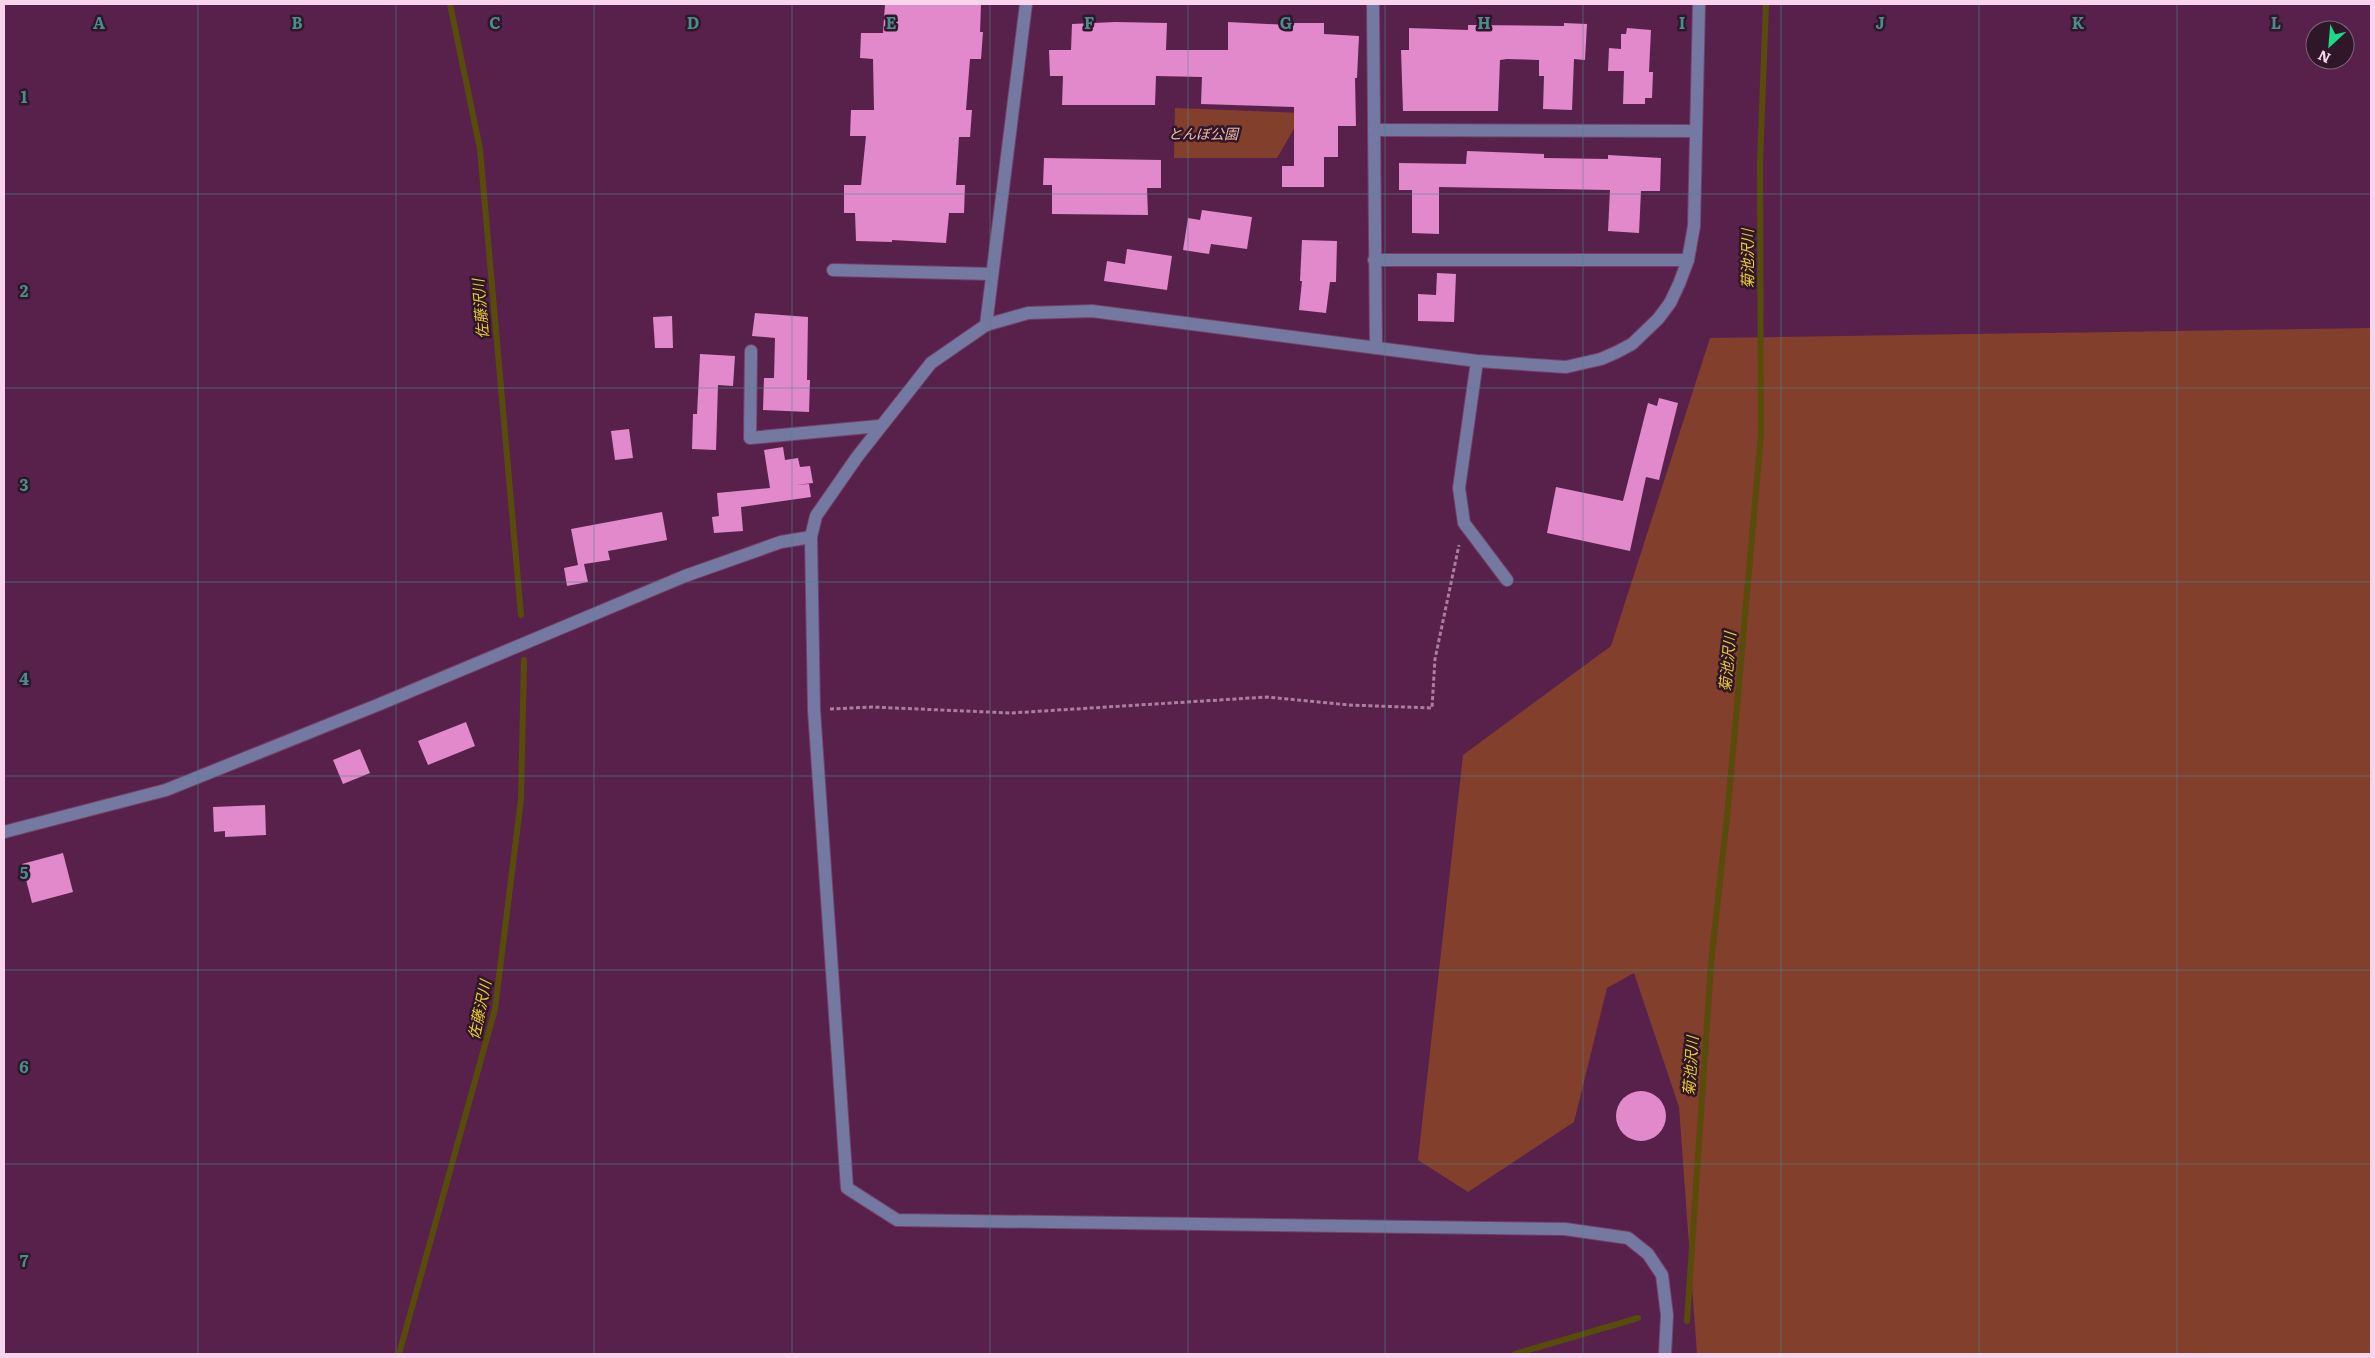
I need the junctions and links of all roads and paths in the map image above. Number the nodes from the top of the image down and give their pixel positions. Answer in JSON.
{"nodes":[{"id":1,"x":1026,"y":4,"type":"edge"},
{"id":2,"x":1373,"y":4,"type":"edge"},
{"id":3,"x":1699,"y":4,"type":"edge"},
{"id":4,"x":1374,"y":130,"type":"junction"},
{"id":5,"x":1696,"y":131,"type":"junction"},
{"id":6,"x":1374,"y":260,"type":"junction"},
{"id":7,"x":1688,"y":260,"type":"junction"},
{"id":8,"x":833,"y":270,"type":"dead end"},
{"id":9,"x":992,"y":274,"type":"junction"},
{"id":10,"x":986,"y":325,"type":"junction"},
{"id":11,"x":1376,"y":348,"type":"junction"},
{"id":12,"x":751,"y":351,"type":"dead end"},
{"id":13,"x":1477,"y":361,"type":"junction"},
{"id":14,"x":879,"y":426,"type":"junction"},
{"id":15,"x":1464,"y":523,"type":"junction"},
{"id":16,"x":811,"y":537,"type":"junction"},
{"id":17,"x":1507,"y":580,"type":"dead end"},
{"id":18,"x":814,"y":710,"type":"junction"},
{"id":19,"x":4,"y":832,"type":"edge"},
{"id":20,"x":1665,"y":1354,"type":"edge"}],
"edges":[{"from":1,"to":9,"type":"street"},
{"from":2,"to":4,"type":"street"},
{"from":3,"to":5,"type":"street"},
{"from":4,"to":5,"type":"street"},
{"from":4,"to":6,"type":"street"},
{"from":5,"to":7,"type":"street"},
{"from":6,"to":7,"type":"street"},
{"from":6,"to":11,"type":"street"},
{"from":7,"to":13,"type":"street"},
{"from":8,"to":9,"type":"street"},
{"from":9,"to":10,"type":"street"},
{"from":10,"to":11,"type":"street"},
{"from":10,"to":14,"type":"street"},
{"from":11,"to":13,"type":"street"},
{"from":12,"to":14,"type":"street"},
{"from":13,"to":15,"type":"street"},
{"from":14,"to":16,"type":"street"},
{"from":15,"to":17,"type":"street"},
{"from":15,"to":18,"type":"path"},
{"from":16,"to":18,"type":"street"},
{"from":16,"to":19,"type":"street"},
{"from":18,"to":20,"type":"street"}]}
